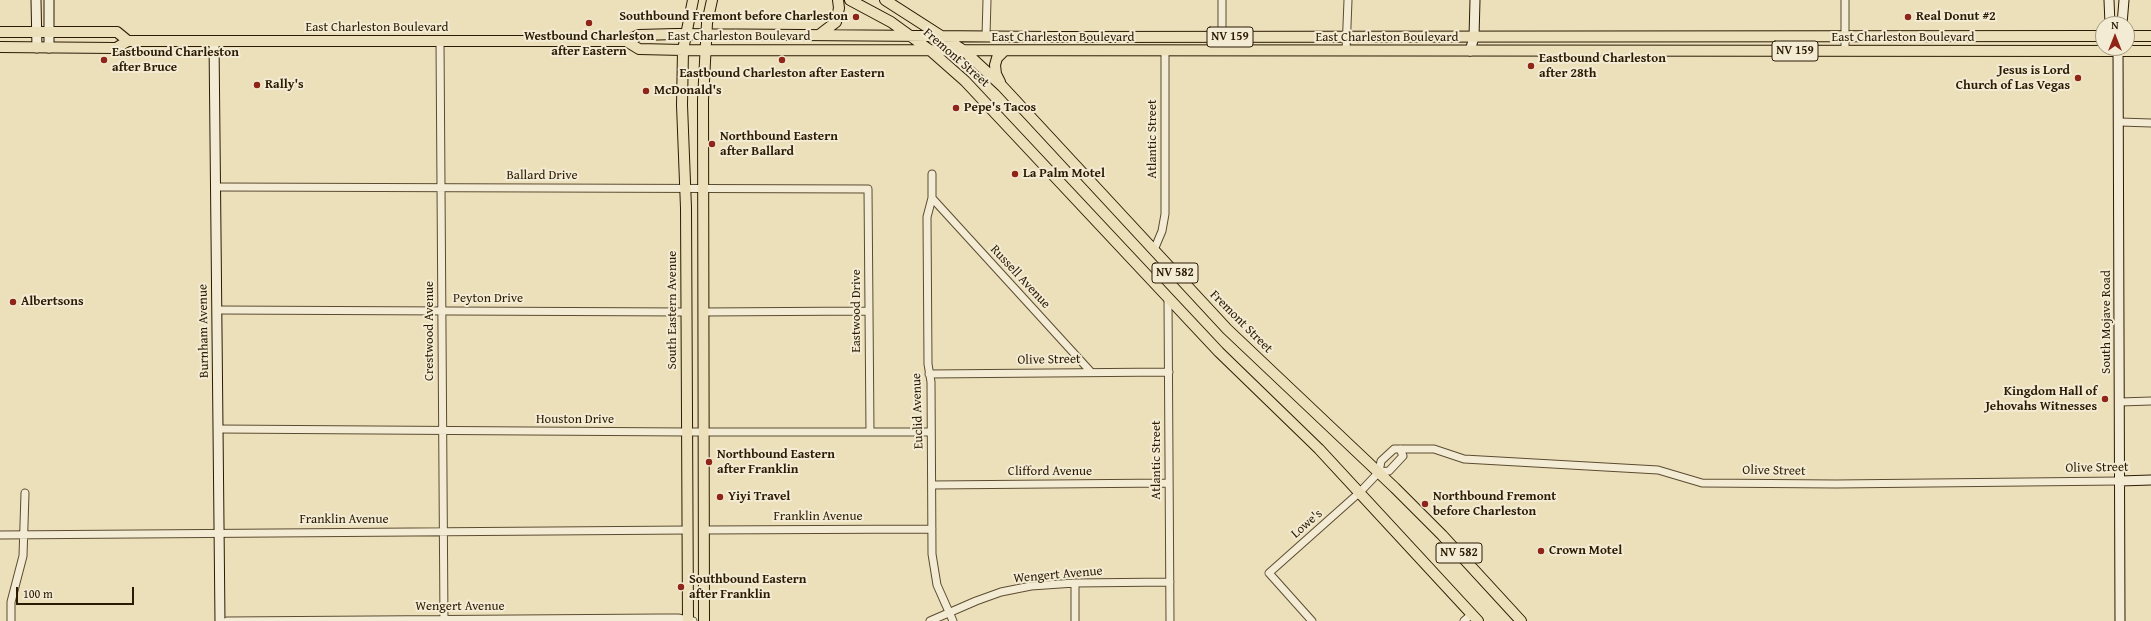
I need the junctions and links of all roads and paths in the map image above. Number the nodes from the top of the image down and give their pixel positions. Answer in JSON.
{"nodes":[{"id":1,"x":36,"y":0,"type":"edge"},
{"id":2,"x":49,"y":0,"type":"edge"},
{"id":3,"x":693,"y":0,"type":"edge"},
{"id":4,"x":712,"y":0,"type":"edge"},
{"id":5,"x":838,"y":0,"type":"edge"},
{"id":6,"x":850,"y":0,"type":"edge"},
{"id":7,"x":885,"y":0,"type":"edge"},
{"id":8,"x":987,"y":0,"type":"edge"},
{"id":9,"x":1222,"y":0,"type":"edge"},
{"id":10,"x":1348,"y":0,"type":"edge"},
{"id":11,"x":1476,"y":0,"type":"edge"},
{"id":12,"x":1845,"y":0,"type":"edge"},
{"id":13,"x":2109,"y":0,"type":"edge"},
{"id":14,"x":2124,"y":0,"type":"edge"},
{"id":15,"x":2110,"y":16,"type":"edge"},
{"id":16,"x":2123,"y":16,"type":"edge"},
{"id":17,"x":0,"y":32,"type":"edge"},
{"id":18,"x":37,"y":32,"type":"junction"},
{"id":19,"x":49,"y":32,"type":"junction"},
{"id":20,"x":685,"y":35,"type":"junction"},
{"id":21,"x":706,"y":35,"type":"junction"},
{"id":22,"x":819,"y":35,"type":"junction"},
{"id":23,"x":909,"y":35,"type":"junction"},
{"id":24,"x":942,"y":36,"type":"junction"},
{"id":25,"x":986,"y":36,"type":"junction"},
{"id":26,"x":1845,"y":36,"type":"junction"},
{"id":27,"x":2095,"y":36,"type":"edge"},
{"id":28,"x":2135,"y":36,"type":"edge"},
{"id":29,"x":2151,"y":36,"type":"edge"},
{"id":30,"x":1222,"y":37,"type":"junction"},
{"id":31,"x":1348,"y":37,"type":"junction"},
{"id":32,"x":1474,"y":37,"type":"junction"},
{"id":33,"x":1645,"y":37,"type":"junction"},
{"id":34,"x":128,"y":41,"type":"junction"},
{"id":35,"x":214,"y":41,"type":"junction"},
{"id":36,"x":440,"y":41,"type":"junction"},
{"id":37,"x":626,"y":41,"type":"junction"},
{"id":38,"x":0,"y":47,"type":"edge"},
{"id":39,"x":36,"y":48,"type":"junction"},
{"id":40,"x":48,"y":48,"type":"junction"},
{"id":41,"x":684,"y":50,"type":"junction"},
{"id":42,"x":705,"y":50,"type":"junction"},
{"id":43,"x":963,"y":50,"type":"junction"},
{"id":44,"x":2095,"y":50,"type":"edge"},
{"id":45,"x":931,"y":51,"type":"junction"},
{"id":46,"x":1004,"y":51,"type":"junction"},
{"id":47,"x":1166,"y":51,"type":"junction"},
{"id":48,"x":1222,"y":51,"type":"junction"},
{"id":49,"x":1346,"y":51,"type":"junction"},
{"id":50,"x":1470,"y":51,"type":"junction"},
{"id":51,"x":1620,"y":51,"type":"junction"},
{"id":52,"x":1671,"y":51,"type":"junction"},
{"id":53,"x":1845,"y":51,"type":"junction"},
{"id":54,"x":2135,"y":51,"type":"edge"},
{"id":55,"x":2151,"y":52,"type":"edge"},
{"id":56,"x":2119,"y":56,"type":"edge"},
{"id":57,"x":1002,"y":86,"type":"junction"},
{"id":58,"x":2120,"y":122,"type":"junction"},
{"id":59,"x":2151,"y":122,"type":"edge"},
{"id":60,"x":932,"y":174,"type":"dead end"},
{"id":61,"x":216,"y":187,"type":"junction"},
{"id":62,"x":441,"y":188,"type":"junction"},
{"id":63,"x":685,"y":188,"type":"junction"},
{"id":64,"x":703,"y":189,"type":"junction"},
{"id":65,"x":868,"y":189,"type":"joint"},
{"id":66,"x":932,"y":198,"type":"junction"},
{"id":67,"x":1154,"y":250,"type":"junction"},
{"id":68,"x":1168,"y":299,"type":"junction"},
{"id":69,"x":217,"y":310,"type":"junction"},
{"id":70,"x":442,"y":310,"type":"junction"},
{"id":71,"x":869,"y":311,"type":"junction"},
{"id":72,"x":686,"y":312,"type":"junction"},
{"id":73,"x":704,"y":312,"type":"junction"},
{"id":74,"x":1091,"y":372,"type":"junction"},
{"id":75,"x":1169,"y":372,"type":"junction"},
{"id":76,"x":929,"y":374,"type":"junction"},
{"id":77,"x":2151,"y":401,"type":"edge"},
{"id":78,"x":2120,"y":402,"type":"junction"},
{"id":79,"x":218,"y":429,"type":"junction"},
{"id":80,"x":443,"y":432,"type":"junction"},
{"id":81,"x":687,"y":432,"type":"junction"},
{"id":82,"x":704,"y":432,"type":"junction"},
{"id":83,"x":870,"y":432,"type":"junction"},
{"id":84,"x":931,"y":432,"type":"junction"},
{"id":85,"x":1400,"y":449,"type":"junction"},
{"id":86,"x":1379,"y":472,"type":"junction"},
{"id":87,"x":2151,"y":480,"type":"edge"},
{"id":88,"x":2120,"y":481,"type":"junction"},
{"id":89,"x":1170,"y":483,"type":"junction"},
{"id":90,"x":932,"y":484,"type":"junction"},
{"id":91,"x":1360,"y":492,"type":"junction"},
{"id":92,"x":24,"y":493,"type":"dead end"},
{"id":93,"x":932,"y":529,"type":"junction"},
{"id":94,"x":688,"y":530,"type":"junction"},
{"id":95,"x":704,"y":530,"type":"junction"},
{"id":96,"x":219,"y":532,"type":"junction"},
{"id":97,"x":443,"y":532,"type":"junction"},
{"id":98,"x":0,"y":535,"type":"edge"},
{"id":99,"x":24,"y":535,"type":"junction"},
{"id":100,"x":1170,"y":582,"type":"junction"},
{"id":101,"x":1075,"y":583,"type":"junction"},
{"id":102,"x":949,"y":613,"type":"junction"},
{"id":103,"x":1475,"y":618,"type":"edge"},
{"id":104,"x":444,"y":620,"type":"edge"},
{"id":105,"x":11,"y":621,"type":"edge"},
{"id":106,"x":220,"y":621,"type":"edge"},
{"id":107,"x":227,"y":621,"type":"edge"},
{"id":108,"x":690,"y":621,"type":"edge"},
{"id":109,"x":704,"y":621,"type":"edge"},
{"id":110,"x":930,"y":621,"type":"edge"},
{"id":111,"x":953,"y":621,"type":"edge"},
{"id":112,"x":1075,"y":621,"type":"edge"},
{"id":113,"x":1170,"y":621,"type":"edge"},
{"id":114,"x":1312,"y":621,"type":"edge"},
{"id":115,"x":1464,"y":621,"type":"edge"},
{"id":116,"x":1521,"y":621,"type":"edge"},
{"id":117,"x":2120,"y":621,"type":"edge"}],
"edges":[{"from":1,"to":18,"type":"street"},
{"from":2,"to":19,"type":"street"},
{"from":3,"to":20,"type":"main road","name":"South Eastern Avenue"},
{"from":4,"to":21,"type":"main road"},
{"from":5,"to":22,"type":"main road"},
{"from":6,"to":23,"type":"main road","name":"Fremont Street"},
{"from":7,"to":24,"type":"main road","name":"Fremont Street"},
{"from":8,"to":25,"type":"street"},
{"from":9,"to":30,"type":"street"},
{"from":10,"to":31,"type":"street"},
{"from":11,"to":32,"type":"street"},
{"from":12,"to":26,"type":"street"},
{"from":13,"to":15,"type":"street"},
{"from":14,"to":16,"type":"street"},
{"from":17,"to":18,"type":"main road","name":"East Charleston Boulevard"},
{"from":18,"to":19,"type":"main road","name":"East Charleston Boulevard"},
{"from":18,"to":39,"type":"street"},
{"from":19,"to":34,"type":"main road","name":"East Charleston Boulevard"},
{"from":19,"to":40,"type":"street"},
{"from":20,"to":21,"type":"main road","name":"East Charleston Boulevard"},
{"from":20,"to":37,"type":"main road","name":"East Charleston Boulevard"},
{"from":20,"to":41,"type":"main road","name":"South Eastern Avenue"},
{"from":21,"to":22,"type":"main road","name":"East Charleston Boulevard"},
{"from":21,"to":42,"type":"main road"},
{"from":22,"to":23,"type":"main road","name":"East Charleston Boulevard"},
{"from":23,"to":24,"type":"main road","name":"East Charleston Boulevard"},
{"from":23,"to":45,"type":"main road","name":"Fremont Street","number":"NV 582"},
{"from":24,"to":25,"type":"main road","name":"East Charleston Boulevard"},
{"from":24,"to":43,"type":"main road","name":"Fremont Street","number":"NV 582"},
{"from":25,"to":30,"type":"main road","name":"East Charleston Boulevard","number":"NV 159"},
{"from":26,"to":27,"type":"main road","name":"East Charleston Boulevard","number":"NV 159"},
{"from":26,"to":33,"type":"main road","name":"East Charleston Boulevard","number":"NV 159"},
{"from":26,"to":53,"type":"street"},
{"from":28,"to":29,"type":"main road"},
{"from":30,"to":31,"type":"main road","name":"East Charleston Boulevard","number":"NV 159"},
{"from":30,"to":48,"type":"street"},
{"from":31,"to":32,"type":"main road","name":"East Charleston Boulevard","number":"NV 159"},
{"from":31,"to":49,"type":"street"},
{"from":32,"to":33,"type":"main road","name":"East Charleston Boulevard","number":"NV 159"},
{"from":32,"to":50,"type":"street"},
{"from":33,"to":51,"type":"main road"},
{"from":33,"to":52,"type":"main road"},
{"from":34,"to":35,"type":"main road","name":"East Charleston Boulevard"},
{"from":34,"to":40,"type":"main road","name":"East Charleston Boulevard"},
{"from":35,"to":36,"type":"main road","name":"East Charleston Boulevard"},
{"from":35,"to":61,"type":"street","name":"Burnham Avenue"},
{"from":36,"to":37,"type":"main road","name":"East Charleston Boulevard"},
{"from":36,"to":62,"type":"street","name":"Crestwood Avenue"},
{"from":37,"to":41,"type":"main road","name":"East Charleston Boulevard"},
{"from":38,"to":39,"type":"main road","name":"East Charleston Boulevard"},
{"from":39,"to":40,"type":"main road","name":"East Charleston Boulevard"},
{"from":41,"to":42,"type":"main road","name":"East Charleston Boulevard"},
{"from":41,"to":63,"type":"main road","name":"South Eastern Avenue"},
{"from":42,"to":45,"type":"main road","name":"East Charleston Boulevard"},
{"from":42,"to":64,"type":"main road"},
{"from":43,"to":45,"type":"main road","name":"East Charleston Boulevard"},
{"from":43,"to":46,"type":"main road","name":"East Charleston Boulevard"},
{"from":43,"to":57,"type":"main road","name":"Fremont Street","number":"NV 582"},
{"from":44,"to":53,"type":"main road","name":"East Charleston Boulevard","number":"NV 159"},
{"from":45,"to":68,"type":"main road","name":"Fremont Street","number":"NV 582"},
{"from":46,"to":47,"type":"main road","name":"East Charleston Boulevard","number":"NV 159"},
{"from":46,"to":57,"type":"main road"},
{"from":47,"to":48,"type":"main road","name":"East Charleston Boulevard","number":"NV 159"},
{"from":47,"to":67,"type":"street","name":"Atlantic Street"},
{"from":48,"to":49,"type":"main road","name":"East Charleston Boulevard","number":"NV 159"},
{"from":49,"to":50,"type":"main road","name":"East Charleston Boulevard","number":"NV 159"},
{"from":50,"to":51,"type":"main road","name":"East Charleston Boulevard","number":"NV 159"},
{"from":51,"to":52,"type":"main road","name":"East Charleston Boulevard","number":"NV 159"},
{"from":52,"to":53,"type":"main road","name":"East Charleston Boulevard","number":"NV 159"},
{"from":54,"to":55,"type":"main road","name":"East Charleston Boulevard","number":"NV 159"},
{"from":56,"to":58,"type":"street","name":"South Mojave Road"},
{"from":57,"to":67,"type":"main road","name":"Fremont Street","number":"NV 582"},
{"from":58,"to":59,"type":"street"},
{"from":58,"to":78,"type":"street","name":"South Mojave Road"},
{"from":60,"to":66,"type":"street","name":"Euclid Avenue"},
{"from":61,"to":62,"type":"street","name":"Ballard Drive"},
{"from":61,"to":69,"type":"street","name":"Burnham Avenue"},
{"from":62,"to":63,"type":"street","name":"Ballard Drive"},
{"from":62,"to":70,"type":"street","name":"Crestwood Avenue"},
{"from":63,"to":64,"type":"street","name":"Ballard Drive"},
{"from":63,"to":72,"type":"main road","name":"South Eastern Avenue"},
{"from":64,"to":65,"type":"street","name":"Ballard Drive"},
{"from":64,"to":73,"type":"main road"},
{"from":65,"to":71,"type":"street","name":"Eastwood Drive"},
{"from":66,"to":74,"type":"street","name":"Russell Avenue"},
{"from":66,"to":76,"type":"street","name":"Euclid Avenue"},
{"from":67,"to":86,"type":"main road","name":"Fremont Street","number":"NV 582"},
{"from":68,"to":75,"type":"street","name":"Atlantic Street"},
{"from":68,"to":91,"type":"main road","name":"Fremont Street","number":"NV 582"},
{"from":69,"to":70,"type":"street","name":"Peyton Drive"},
{"from":69,"to":79,"type":"street","name":"Burnham Avenue"},
{"from":70,"to":72,"type":"street","name":"Peyton Drive"},
{"from":70,"to":80,"type":"street","name":"Crestwood Avenue"},
{"from":71,"to":73,"type":"street"},
{"from":71,"to":83,"type":"street","name":"Eastwood Drive"},
{"from":72,"to":81,"type":"main road","name":"South Eastern Avenue"},
{"from":73,"to":82,"type":"main road"},
{"from":74,"to":75,"type":"street","name":"Olive Street"},
{"from":74,"to":76,"type":"street","name":"Olive Street"},
{"from":75,"to":89,"type":"street","name":"Atlantic Street"},
{"from":76,"to":84,"type":"street","name":"Euclid Avenue"},
{"from":77,"to":78,"type":"street"},
{"from":78,"to":88,"type":"street","name":"South Mojave Road"},
{"from":79,"to":80,"type":"street","name":"Houston Drive"},
{"from":79,"to":96,"type":"street","name":"Burnham Avenue"},
{"from":80,"to":81,"type":"street","name":"Houston Drive"},
{"from":80,"to":97,"type":"street","name":"Crestwood Avenue"},
{"from":81,"to":82,"type":"street","name":"Houston Drive"},
{"from":81,"to":94,"type":"main road","name":"South Eastern Avenue"},
{"from":82,"to":83,"type":"street","name":"Houston Drive"},
{"from":82,"to":95,"type":"main road"},
{"from":83,"to":84,"type":"street","name":"Houston Drive"},
{"from":84,"to":90,"type":"street","name":"Euclid Avenue"},
{"from":85,"to":86,"type":"street"},
{"from":85,"to":86,"type":"street"},
{"from":85,"to":88,"type":"street","name":"Olive Street"},
{"from":86,"to":91,"type":"street"},
{"from":86,"to":116,"type":"main road","name":"Fremont Street","number":"NV 582"},
{"from":87,"to":88,"type":"street","name":"Olive Street"},
{"from":88,"to":117,"type":"street","name":"South Mojave Road"},
{"from":89,"to":90,"type":"street","name":"Clifford Avenue"},
{"from":89,"to":100,"type":"street","name":"Atlantic Street"},
{"from":90,"to":93,"type":"street","name":"Euclid Avenue"},
{"from":91,"to":103,"type":"main road","name":"Fremont Street","number":"NV 582"},
{"from":91,"to":114,"type":"street","name":"Lowe's"},
{"from":92,"to":99,"type":"street"},
{"from":93,"to":95,"type":"street","name":"Franklin Avenue"},
{"from":93,"to":102,"type":"street","name":"Euclid Avenue"},
{"from":94,"to":97,"type":"street","name":"Franklin Avenue"},
{"from":94,"to":108,"type":"main road","name":"South Eastern Avenue"},
{"from":95,"to":109,"type":"main road"},
{"from":96,"to":97,"type":"street","name":"Franklin Avenue"},
{"from":96,"to":99,"type":"street","name":"Franklin Avenue"},
{"from":96,"to":106,"type":"street","name":"Burnham Avenue"},
{"from":97,"to":104,"type":"street","name":"Crestwood Avenue"},
{"from":98,"to":99,"type":"street","name":"Franklin Avenue"},
{"from":99,"to":105,"type":"street"},
{"from":100,"to":101,"type":"street","name":"Wengert Avenue"},
{"from":100,"to":113,"type":"street","name":"Atlantic Street"},
{"from":101,"to":102,"type":"street","name":"Wengert Avenue"},
{"from":101,"to":112,"type":"street"},
{"from":102,"to":110,"type":"street","name":"Wengert Avenue"},
{"from":102,"to":111,"type":"street","name":"Euclid Avenue"},
{"from":103,"to":115,"type":"street"},
{"from":104,"to":107,"type":"street","name":"Wengert Avenue"},
{"from":104,"to":108,"type":"street","name":"Wengert Avenue"}]}
